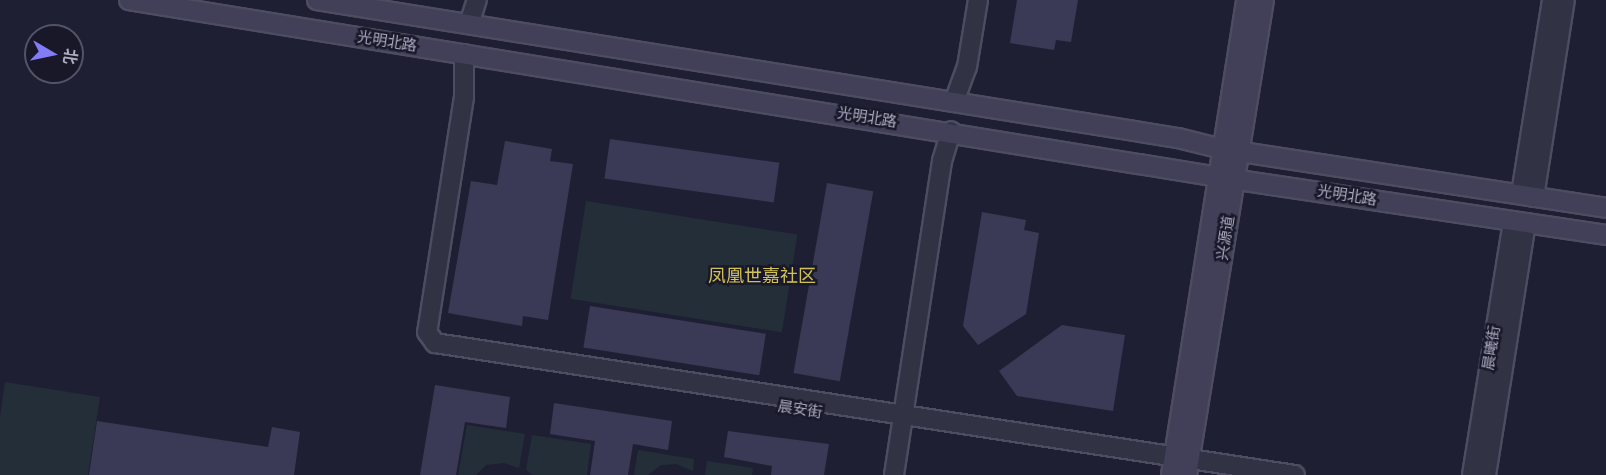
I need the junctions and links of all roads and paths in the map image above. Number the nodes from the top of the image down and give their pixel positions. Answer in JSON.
{"nodes":[{"id":1,"x":129,"y":0,"type":"edge"},
{"id":2,"x":317,"y":0,"type":"edge"},
{"id":3,"x":467,"y":0,"type":"edge"},
{"id":4,"x":477,"y":0,"type":"edge"},
{"id":5,"x":966,"y":0,"type":"edge"},
{"id":6,"x":978,"y":0,"type":"edge"},
{"id":7,"x":1246,"y":0,"type":"edge"},
{"id":8,"x":1264,"y":0,"type":"edge"},
{"id":9,"x":1552,"y":0,"type":"edge"},
{"id":10,"x":1565,"y":0,"type":"edge"},
{"id":11,"x":469,"y":24,"type":"junction"},
{"id":12,"x":464,"y":54,"type":"junction"},
{"id":13,"x":954,"y":102,"type":"junction"},
{"id":14,"x":951,"y":131,"type":"junction"},
{"id":15,"x":1231,"y":150,"type":"junction"},
{"id":16,"x":1227,"y":178,"type":"junction"},
{"id":17,"x":1528,"y":196,"type":"junction"},
{"id":18,"x":1606,"y":207,"type":"edge"},
{"id":19,"x":1519,"y":222,"type":"junction"},
{"id":20,"x":1606,"y":235,"type":"edge"},
{"id":21,"x":907,"y":422,"type":"junction"},
{"id":22,"x":1179,"y":465,"type":"edge"},
{"id":23,"x":894,"y":475,"type":"edge"},
{"id":24,"x":905,"y":475,"type":"edge"},
{"id":25,"x":1294,"y":475,"type":"edge"},
{"id":26,"x":1472,"y":475,"type":"edge"},
{"id":27,"x":1486,"y":475,"type":"edge"}],
"edges":[{"from":1,"to":12,"type":"main road","name":"光明北路"},
{"from":2,"to":11,"type":"main road","name":"光明北路"},
{"from":3,"to":11,"type":"street"},
{"from":4,"to":11,"type":"street"},
{"from":5,"to":13,"type":"street"},
{"from":6,"to":13,"type":"street"},
{"from":7,"to":15,"type":"main road","name":"兴源道"},
{"from":8,"to":15,"type":"main road","name":"兴源道"},
{"from":9,"to":17,"type":"street"},
{"from":10,"to":17,"type":"street"},
{"from":11,"to":12,"type":"main road"},
{"from":11,"to":13,"type":"main road","name":"光明北路"},
{"from":12,"to":14,"type":"main road","name":"光明北路"},
{"from":12,"to":21,"type":"street","name":"晨安街"},
{"from":13,"to":15,"type":"main road","name":"光明北路"},
{"from":14,"to":16,"type":"main road","name":"光明北路"},
{"from":14,"to":21,"type":"street"},
{"from":15,"to":16,"type":"main road","name":"兴源道"},
{"from":15,"to":17,"type":"main road","name":"光明北路"},
{"from":16,"to":19,"type":"main road","name":"光明北路"},
{"from":16,"to":22,"type":"main road","name":"兴源道"},
{"from":17,"to":18,"type":"main road","name":"光明北路"},
{"from":19,"to":20,"type":"main road","name":"光明北路"},
{"from":19,"to":26,"type":"street","name":"晨曦街"},
{"from":19,"to":27,"type":"street","name":"晨曦街"},
{"from":21,"to":22,"type":"street","name":"晨安街"},
{"from":21,"to":23,"type":"street"},
{"from":21,"to":24,"type":"street"},
{"from":22,"to":25,"type":"street","name":"晨安街"}]}
